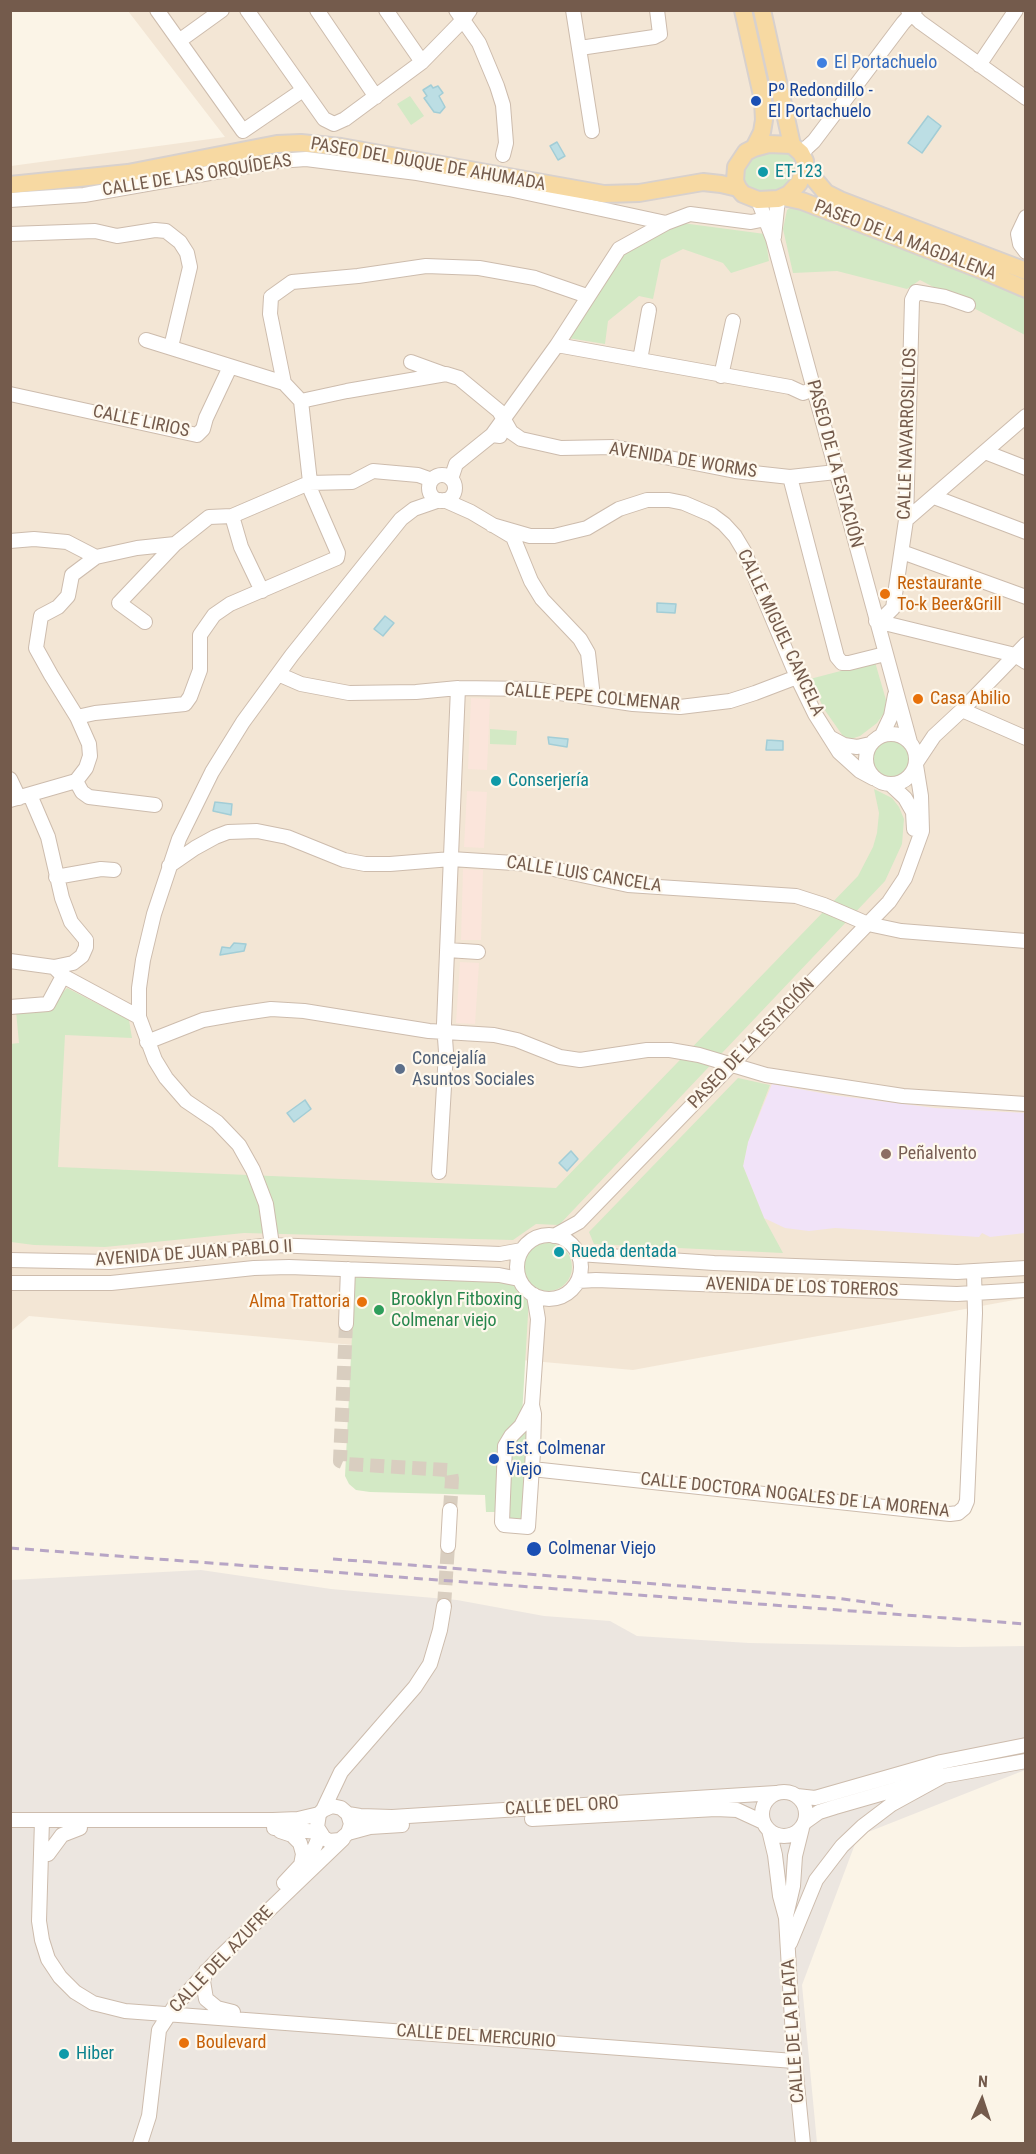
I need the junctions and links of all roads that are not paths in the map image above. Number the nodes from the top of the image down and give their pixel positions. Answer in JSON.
{"nodes":[{"id":1,"x":157,"y":10,"type":"edge"},
{"id":2,"x":222,"y":10,"type":"edge"},
{"id":3,"x":247,"y":10,"type":"edge"},
{"id":4,"x":317,"y":10,"type":"edge"},
{"id":5,"x":386,"y":10,"type":"edge"},
{"id":6,"x":573,"y":10,"type":"edge"},
{"id":7,"x":657,"y":10,"type":"edge"},
{"id":8,"x":743,"y":10,"type":"edge"},
{"id":9,"x":762,"y":10,"type":"edge"},
{"id":10,"x":1016,"y":10,"type":"edge"},
{"id":11,"x":911,"y":12,"type":"edge"},
{"id":12,"x":463,"y":14,"type":"edge"},
{"id":13,"x":179,"y":41,"type":"junction"},
{"id":14,"x":580,"y":48,"type":"junction"},
{"id":15,"x":422,"y":62,"type":"junction"},
{"id":16,"x":979,"y":65,"type":"junction"},
{"id":17,"x":303,"y":90,"type":"junction"},
{"id":18,"x":376,"y":97,"type":"junction"},
{"id":19,"x":1026,"y":98,"type":"edge"},
{"id":20,"x":592,"y":131,"type":"dead end"},
{"id":21,"x":754,"y":148,"type":"junction"},
{"id":22,"x":503,"y":155,"type":"dead end"},
{"id":23,"x":800,"y":156,"type":"junction"},
{"id":24,"x":736,"y":167,"type":"junction"},
{"id":25,"x":703,"y":183,"type":"junction"},
{"id":26,"x":10,"y":184,"type":"edge"},
{"id":27,"x":738,"y":188,"type":"junction"},
{"id":28,"x":781,"y":198,"type":"junction"},
{"id":29,"x":10,"y":200,"type":"edge"},
{"id":30,"x":758,"y":200,"type":"junction"},
{"id":31,"x":1026,"y":217,"type":"edge"},
{"id":32,"x":766,"y":219,"type":"junction"},
{"id":33,"x":666,"y":223,"type":"junction"},
{"id":34,"x":10,"y":234,"type":"edge"},
{"id":35,"x":773,"y":239,"type":"junction"},
{"id":36,"x":1026,"y":252,"type":"edge"},
{"id":37,"x":1022,"y":265,"type":"edge"},
{"id":38,"x":1026,"y":289,"type":"edge"},
{"id":39,"x":587,"y":296,"type":"junction"},
{"id":40,"x":968,"y":305,"type":"dead end"},
{"id":41,"x":649,"y":309,"type":"dead end"},
{"id":42,"x":733,"y":321,"type":"dead end"},
{"id":43,"x":146,"y":340,"type":"dead end"},
{"id":44,"x":557,"y":345,"type":"junction"},
{"id":45,"x":171,"y":347,"type":"junction"},
{"id":46,"x":640,"y":360,"type":"junction"},
{"id":47,"x":411,"y":362,"type":"dead end"},
{"id":48,"x":230,"y":367,"type":"junction"},
{"id":49,"x":446,"y":374,"type":"junction"},
{"id":50,"x":721,"y":376,"type":"junction"},
{"id":51,"x":284,"y":383,"type":"junction"},
{"id":52,"x":801,"y":388,"type":"junction"},
{"id":53,"x":10,"y":394,"type":"edge"},
{"id":54,"x":301,"y":401,"type":"junction"},
{"id":55,"x":1026,"y":416,"type":"edge"},
{"id":56,"x":504,"y":420,"type":"junction"},
{"id":57,"x":492,"y":435,"type":"junction"},
{"id":58,"x":521,"y":439,"type":"junction"},
{"id":59,"x":984,"y":452,"type":"junction"},
{"id":60,"x":1026,"y":468,"type":"edge"},
{"id":61,"x":836,"y":472,"type":"junction"},
{"id":62,"x":790,"y":477,"type":"junction"},
{"id":63,"x":309,"y":483,"type":"junction"},
{"id":64,"x":453,"y":483,"type":"junction"},
{"id":65,"x":431,"y":485,"type":"junction"},
{"id":66,"x":934,"y":497,"type":"junction"},
{"id":67,"x":442,"y":500,"type":"junction"},
{"id":68,"x":414,"y":509,"type":"junction"},
{"id":69,"x":471,"y":512,"type":"junction"},
{"id":70,"x":232,"y":516,"type":"junction"},
{"id":71,"x":906,"y":520,"type":"junction"},
{"id":72,"x":492,"y":525,"type":"junction"},
{"id":73,"x":1026,"y":532,"type":"edge"},
{"id":74,"x":530,"y":536,"type":"junction"},
{"id":75,"x":10,"y":541,"type":"edge"},
{"id":76,"x":175,"y":544,"type":"junction"},
{"id":77,"x":519,"y":548,"type":"junction"},
{"id":78,"x":902,"y":552,"type":"junction"},
{"id":79,"x":96,"y":556,"type":"junction"},
{"id":80,"x":262,"y":591,"type":"junction"},
{"id":81,"x":1026,"y":597,"type":"edge"},
{"id":82,"x":876,"y":621,"type":"junction"},
{"id":83,"x":145,"y":622,"type":"dead end"},
{"id":84,"x":1026,"y":644,"type":"edge"},
{"id":85,"x":885,"y":654,"type":"junction"},
{"id":86,"x":1020,"y":659,"type":"edge"},
{"id":87,"x":278,"y":674,"type":"junction"},
{"id":88,"x":797,"y":677,"type":"junction"},
{"id":89,"x":458,"y":688,"type":"junction"},
{"id":90,"x":895,"y":688,"type":"junction"},
{"id":91,"x":593,"y":697,"type":"junction"},
{"id":92,"x":963,"y":710,"type":"junction"},
{"id":93,"x":77,"y":717,"type":"junction"},
{"id":94,"x":882,"y":735,"type":"junction"},
{"id":95,"x":934,"y":735,"type":"junction"},
{"id":96,"x":830,"y":736,"type":"junction"},
{"id":97,"x":1026,"y":738,"type":"edge"},
{"id":98,"x":911,"y":743,"type":"junction"},
{"id":99,"x":870,"y":744,"type":"junction"},
{"id":100,"x":916,"y":764,"type":"junction"},
{"id":101,"x":873,"y":778,"type":"junction"},
{"id":102,"x":10,"y":779,"type":"edge"},
{"id":103,"x":76,"y":781,"type":"junction"},
{"id":104,"x":890,"y":784,"type":"junction"},
{"id":105,"x":20,"y":798,"type":"edge"},
{"id":106,"x":155,"y":805,"type":"dead end"},
{"id":107,"x":179,"y":839,"type":"junction"},
{"id":108,"x":195,"y":848,"type":"junction"},
{"id":109,"x":913,"y":858,"type":"junction"},
{"id":110,"x":451,"y":859,"type":"junction"},
{"id":111,"x":169,"y":866,"type":"junction"},
{"id":112,"x":114,"y":870,"type":"dead end"},
{"id":113,"x":56,"y":877,"type":"junction"},
{"id":114,"x":868,"y":924,"type":"junction"},
{"id":115,"x":1026,"y":940,"type":"edge"},
{"id":116,"x":447,"y":950,"type":"junction"},
{"id":117,"x":478,"y":952,"type":"dead end"},
{"id":118,"x":10,"y":961,"type":"edge"},
{"id":119,"x":59,"y":971,"type":"junction"},
{"id":120,"x":138,"y":998,"type":"junction"},
{"id":121,"x":120,"y":1006,"type":"junction"},
{"id":122,"x":10,"y":1007,"type":"edge"},
{"id":123,"x":139,"y":1017,"type":"junction"},
{"id":124,"x":444,"y":1032,"type":"junction"},
{"id":125,"x":147,"y":1042,"type":"junction"},
{"id":126,"x":732,"y":1065,"type":"junction"},
{"id":127,"x":1026,"y":1104,"type":"edge"},
{"id":128,"x":439,"y":1172,"type":"dead end"},
{"id":129,"x":579,"y":1222,"type":"junction"},
{"id":130,"x":555,"y":1236,"type":"junction"},
{"id":131,"x":272,"y":1245,"type":"junction"},
{"id":132,"x":522,"y":1250,"type":"junction"},
{"id":133,"x":576,"y":1251,"type":"junction"},
{"id":134,"x":10,"y":1260,"type":"edge"},
{"id":135,"x":94,"y":1262,"type":"junction"},
{"id":136,"x":1026,"y":1268,"type":"edge"},
{"id":137,"x":348,"y":1269,"type":"junction"},
{"id":138,"x":974,"y":1272,"type":"junction"},
{"id":139,"x":519,"y":1279,"type":"junction"},
{"id":140,"x":578,"y":1281,"type":"junction"},
{"id":141,"x":10,"y":1283,"type":"edge"},
{"id":142,"x":95,"y":1283,"type":"junction"},
{"id":143,"x":1026,"y":1290,"type":"edge"},
{"id":144,"x":975,"y":1294,"type":"junction"},
{"id":145,"x":534,"y":1295,"type":"junction"},
{"id":146,"x":548,"y":1299,"type":"junction"},
{"id":147,"x":538,"y":1319,"type":"junction"},
{"id":148,"x":346,"y":1324,"type":"tunnel mouth"},
{"id":149,"x":532,"y":1405,"type":"junction"},
{"id":150,"x":532,"y":1469,"type":"junction"},
{"id":151,"x":503,"y":1497,"type":"junction"},
{"id":152,"x":530,"y":1499,"type":"junction"},
{"id":153,"x":450,"y":1510,"type":"tunnel mouth"},
{"id":154,"x":448,"y":1546,"type":"tunnel mouth"},
{"id":155,"x":444,"y":1606,"type":"tunnel mouth"},
{"id":156,"x":1026,"y":1745,"type":"edge"},
{"id":157,"x":1026,"y":1761,"type":"edge"},
{"id":158,"x":944,"y":1776,"type":"junction"},
{"id":159,"x":776,"y":1793,"type":"junction"},
{"id":160,"x":797,"y":1796,"type":"junction"},
{"id":161,"x":332,"y":1811,"type":"junction"},
{"id":162,"x":10,"y":1820,"type":"edge"},
{"id":163,"x":45,"y":1824,"type":"junction"},
{"id":164,"x":803,"y":1825,"type":"junction"},
{"id":165,"x":766,"y":1826,"type":"junction"},
{"id":166,"x":10,"y":1828,"type":"edge"},
{"id":167,"x":80,"y":1828,"type":"junction"},
{"id":168,"x":273,"y":1828,"type":"junction"},
{"id":169,"x":319,"y":1833,"type":"junction"},
{"id":170,"x":346,"y":1835,"type":"junction"},
{"id":171,"x":48,"y":1854,"type":"junction"},
{"id":172,"x":301,"y":1865,"type":"junction"},
{"id":173,"x":786,"y":1918,"type":"junction"},
{"id":174,"x":788,"y":1947,"type":"junction"},
{"id":175,"x":206,"y":1971,"type":"junction"},
{"id":176,"x":166,"y":2010,"type":"junction"},
{"id":177,"x":233,"y":2012,"type":"junction"},
{"id":178,"x":794,"y":2058,"type":"junction"},
{"id":179,"x":132,"y":2144,"type":"edge"},
{"id":180,"x":140,"y":2144,"type":"edge"},
{"id":181,"x":803,"y":2144,"type":"edge"}],
"edges":[{"from":1,"to":13,"type":"street"},
{"from":2,"to":13,"type":"street"},
{"from":3,"to":17,"type":"street"},
{"from":4,"to":18,"type":"street"},
{"from":5,"to":15,"type":"street"},
{"from":6,"to":14,"type":"street"},
{"from":7,"to":14,"type":"street"},
{"from":8,"to":21,"type":"main road"},
{"from":9,"to":23,"type":"main road"},
{"from":10,"to":16,"type":"street"},
{"from":11,"to":16,"type":"street"},
{"from":11,"to":23,"type":"street"},
{"from":12,"to":15,"type":"street"},
{"from":12,"to":22,"type":"street"},
{"from":13,"to":17,"type":"street"},
{"from":14,"to":20,"type":"street"},
{"from":15,"to":18,"type":"street"},
{"from":16,"to":19,"type":"street"},
{"from":17,"to":18,"type":"street"},
{"from":21,"to":23,"type":"main road"},
{"from":21,"to":24,"type":"main road"},
{"from":23,"to":28,"type":"main road"},
{"from":23,"to":37,"type":"main road","name":"PASEO DE LA MAGDALENA"},
{"from":24,"to":25,"type":"main road","name":"PASEO DEL DUQUE DE AHUMADA"},
{"from":24,"to":27,"type":"main road"},
{"from":25,"to":26,"type":"main road","name":"PASEO DEL DUQUE DE AHUMADA"},
{"from":25,"to":27,"type":"main road","name":"PASEO DEL DUQUE DE AHUMADA"},
{"from":27,"to":30,"type":"main road"},
{"from":28,"to":30,"type":"main road"},
{"from":28,"to":35,"type":"street","name":"PASEO DE LA ESTACIÓN"},
{"from":28,"to":38,"type":"main road","name":"PASEO DE LA MAGDALENA"},
{"from":29,"to":33,"type":"street","name":"CALLE DE LAS ORQUÍDEAS"},
{"from":30,"to":32,"type":"street","name":"PASEO DE LA ESTACIÓN"},
{"from":31,"to":36,"type":"street"},
{"from":32,"to":33,"type":"street"},
{"from":32,"to":35,"type":"street","name":"PASEO DE LA ESTACIÓN"},
{"from":33,"to":39,"type":"street"},
{"from":34,"to":45,"type":"street"},
{"from":35,"to":52,"type":"street","name":"PASEO DE LA ESTACIÓN"},
{"from":39,"to":44,"type":"street"},
{"from":39,"to":51,"type":"street"},
{"from":40,"to":71,"type":"street","name":"CALLE NAVARROSILLOS"},
{"from":41,"to":46,"type":"street"},
{"from":42,"to":50,"type":"street"},
{"from":43,"to":45,"type":"street"},
{"from":44,"to":46,"type":"street"},
{"from":44,"to":56,"type":"street"},
{"from":45,"to":48,"type":"street"},
{"from":46,"to":50,"type":"street"},
{"from":47,"to":49,"type":"street"},
{"from":48,"to":51,"type":"street"},
{"from":48,"to":53,"type":"street","name":"CALLE LIRIOS"},
{"from":49,"to":54,"type":"street"},
{"from":49,"to":56,"type":"street"},
{"from":50,"to":52,"type":"street"},
{"from":51,"to":54,"type":"street"},
{"from":52,"to":61,"type":"street","name":"PASEO DE LA ESTACIÓN"},
{"from":54,"to":63,"type":"street"},
{"from":55,"to":59,"type":"street"},
{"from":56,"to":57,"type":"street"},
{"from":56,"to":58,"type":"street"},
{"from":57,"to":58,"type":"street","name":"AVENIDA DE WORMS"},
{"from":57,"to":64,"type":"street"},
{"from":58,"to":62,"type":"street","name":"AVENIDA DE WORMS"},
{"from":59,"to":60,"type":"street"},
{"from":59,"to":66,"type":"street"},
{"from":61,"to":62,"type":"street","name":"AVENIDA DE WORMS"},
{"from":61,"to":82,"type":"street","name":"PASEO DE LA ESTACIÓN"},
{"from":62,"to":85,"type":"street"},
{"from":63,"to":65,"type":"street"},
{"from":63,"to":70,"type":"street"},
{"from":63,"to":80,"type":"street"},
{"from":64,"to":65,"type":"street"},
{"from":64,"to":67,"type":"street"},
{"from":64,"to":69,"type":"street","name":"CALLE MIGUEL CANCELA"},
{"from":65,"to":67,"type":"street"},
{"from":65,"to":68,"type":"street"},
{"from":66,"to":71,"type":"street"},
{"from":66,"to":73,"type":"street"},
{"from":67,"to":68,"type":"street"},
{"from":67,"to":69,"type":"street","name":"CALLE MIGUEL CANCELA"},
{"from":68,"to":87,"type":"street"},
{"from":69,"to":72,"type":"street","name":"CALLE MIGUEL CANCELA"},
{"from":70,"to":76,"type":"street"},
{"from":70,"to":80,"type":"street"},
{"from":71,"to":78,"type":"street","name":"CALLE NAVARROSILLOS"},
{"from":72,"to":74,"type":"street","name":"CALLE MIGUEL CANCELA"},
{"from":72,"to":77,"type":"street","name":"CALLE MIGUEL CANCELA"},
{"from":74,"to":77,"type":"street"},
{"from":74,"to":88,"type":"street","name":"CALLE MIGUEL CANCELA"},
{"from":75,"to":79,"type":"street"},
{"from":76,"to":79,"type":"street"},
{"from":76,"to":83,"type":"street"},
{"from":77,"to":91,"type":"street"},
{"from":78,"to":81,"type":"street"},
{"from":78,"to":82,"type":"street","name":"CALLE NAVARROSILLOS"},
{"from":79,"to":93,"type":"street"},
{"from":80,"to":93,"type":"street"},
{"from":82,"to":85,"type":"street","name":"PASEO DE LA ESTACIÓN"},
{"from":82,"to":86,"type":"street"},
{"from":84,"to":86,"type":"street"},
{"from":85,"to":90,"type":"street","name":"PASEO DE LA ESTACIÓN"},
{"from":86,"to":92,"type":"street"},
{"from":87,"to":89,"type":"street","name":"CALLE PEPE COLMENAR"},
{"from":87,"to":107,"type":"street"},
{"from":88,"to":91,"type":"street","name":"CALLE PEPE COLMENAR"},
{"from":88,"to":96,"type":"street","name":"CALLE MIGUEL CANCELA"},
{"from":89,"to":91,"type":"street","name":"CALLE PEPE COLMENAR"},
{"from":89,"to":110,"type":"street"},
{"from":90,"to":94,"type":"street","name":"PASEO DE LA ESTACIÓN"},
{"from":90,"to":98,"type":"street","name":"PASEO DE LA ESTACIÓN"},
{"from":92,"to":95,"type":"street"},
{"from":92,"to":97,"type":"street"},
{"from":93,"to":103,"type":"street"},
{"from":94,"to":98,"type":"street"},
{"from":94,"to":99,"type":"street"},
{"from":95,"to":98,"type":"street"},
{"from":95,"to":100,"type":"street"},
{"from":96,"to":99,"type":"street","name":"CALLE MIGUEL CANCELA"},
{"from":96,"to":101,"type":"street","name":"CALLE MIGUEL CANCELA"},
{"from":98,"to":100,"type":"street"},
{"from":99,"to":101,"type":"street"},
{"from":100,"to":104,"type":"street"},
{"from":100,"to":109,"type":"street","name":"PASEO DE LA ESTACIÓN"},
{"from":101,"to":104,"type":"street"},
{"from":102,"to":105,"type":"street"},
{"from":103,"to":105,"type":"street"},
{"from":103,"to":106,"type":"street"},
{"from":104,"to":109,"type":"street","name":"PASEO DE LA ESTACIÓN"},
{"from":105,"to":113,"type":"street"},
{"from":107,"to":108,"type":"street"},
{"from":107,"to":111,"type":"street"},
{"from":108,"to":110,"type":"street","name":"CALLE LUIS CANCELA"},
{"from":108,"to":111,"type":"street","name":"CALLE LUIS CANCELA"},
{"from":109,"to":114,"type":"street","name":"PASEO DE LA ESTACIÓN"},
{"from":110,"to":114,"type":"street","name":"CALLE LUIS CANCELA"},
{"from":110,"to":116,"type":"street"},
{"from":111,"to":120,"type":"street"},
{"from":112,"to":113,"type":"street"},
{"from":113,"to":119,"type":"street"},
{"from":114,"to":115,"type":"street","name":"CALLE LUIS CANCELA"},
{"from":114,"to":126,"type":"street","name":"PASEO DE LA ESTACIÓN"},
{"from":116,"to":117,"type":"street"},
{"from":116,"to":124,"type":"street"},
{"from":118,"to":119,"type":"street"},
{"from":119,"to":121,"type":"street"},
{"from":119,"to":122,"type":"street"},
{"from":120,"to":121,"type":"street"},
{"from":120,"to":123,"type":"street"},
{"from":121,"to":123,"type":"street"},
{"from":123,"to":125,"type":"street"},
{"from":124,"to":125,"type":"street"},
{"from":124,"to":126,"type":"street"},
{"from":124,"to":128,"type":"street"},
{"from":125,"to":131,"type":"street"},
{"from":126,"to":127,"type":"street"},
{"from":126,"to":129,"type":"street","name":"PASEO DE LA ESTACIÓN"},
{"from":129,"to":130,"type":"street","name":"PASEO DE LA ESTACIÓN"},
{"from":129,"to":133,"type":"street"},
{"from":130,"to":132,"type":"street"},
{"from":130,"to":133,"type":"street"},
{"from":131,"to":132,"type":"street","name":"AVENIDA DE JUAN PABLO II"},
{"from":131,"to":135,"type":"street","name":"AVENIDA DE JUAN PABLO II"},
{"from":132,"to":139,"type":"street"},
{"from":133,"to":138,"type":"street","name":"AVENIDA DE LOS TOREROS"},
{"from":133,"to":140,"type":"street"},
{"from":134,"to":135,"type":"street","name":"AVENIDA DE JUAN PABLO II"},
{"from":135,"to":142,"type":"street"},
{"from":136,"to":138,"type":"street","name":"AVENIDA DE LOS TOREROS"},
{"from":137,"to":139,"type":"street","name":"AVENIDA DE JUAN PABLO II"},
{"from":137,"to":142,"type":"street","name":"AVENIDA DE JUAN PABLO II"},
{"from":137,"to":148,"type":"street"},
{"from":138,"to":144,"type":"street","name":"CALLE DOCTORA NOGALES DE LA MORENA"},
{"from":139,"to":145,"type":"street"},
{"from":140,"to":144,"type":"street","name":"AVENIDA DE LOS TOREROS"},
{"from":140,"to":146,"type":"street"},
{"from":141,"to":142,"type":"street","name":"AVENIDA DE JUAN PABLO II"},
{"from":143,"to":144,"type":"street","name":"AVENIDA DE LOS TOREROS"},
{"from":144,"to":150,"type":"street","name":"CALLE DOCTORA NOGALES DE LA MORENA"},
{"from":145,"to":146,"type":"street"},
{"from":145,"to":147,"type":"street"},
{"from":146,"to":147,"type":"street"},
{"from":147,"to":149,"type":"street"},
{"from":149,"to":150,"type":"street"},
{"from":149,"to":151,"type":"street"},
{"from":150,"to":152,"type":"street"},
{"from":151,"to":152,"type":"street"},
{"from":151,"to":152,"type":"street"},
{"from":153,"to":154,"type":"street"},
{"from":155,"to":161,"type":"street"},
{"from":156,"to":160,"type":"street"},
{"from":157,"to":158,"type":"street"},
{"from":158,"to":164,"type":"street"},
{"from":158,"to":174,"type":"street"},
{"from":159,"to":160,"type":"street"},
{"from":159,"to":161,"type":"street","name":"CALLE DEL ORO"},
{"from":159,"to":165,"type":"street"},
{"from":160,"to":164,"type":"street"},
{"from":161,"to":163,"type":"street","name":"CALLE DEL ORO"},
{"from":161,"to":169,"type":"street"},
{"from":161,"to":170,"type":"street"},
{"from":162,"to":163,"type":"street","name":"CALLE DEL ORO"},
{"from":163,"to":166,"type":"street","name":"CALLE DEL ORO"},
{"from":163,"to":167,"type":"street","name":"CALLE DEL ORO"},
{"from":163,"to":171,"type":"street"},
{"from":163,"to":176,"type":"street"},
{"from":164,"to":165,"type":"street"},
{"from":164,"to":173,"type":"street","name":"CALLE DE LA PLATA"},
{"from":165,"to":170,"type":"street","name":"CALLE DEL ORO"},
{"from":165,"to":173,"type":"street","name":"CALLE DE LA PLATA"},
{"from":167,"to":168,"type":"street","name":"CALLE DEL ORO"},
{"from":167,"to":171,"type":"street"},
{"from":168,"to":169,"type":"street","name":"CALLE DEL ORO"},
{"from":168,"to":172,"type":"street"},
{"from":169,"to":170,"type":"street"},
{"from":169,"to":172,"type":"street","name":"CALLE DEL AZUFRE"},
{"from":170,"to":175,"type":"street","name":"CALLE DEL AZUFRE"},
{"from":171,"to":176,"type":"street"},
{"from":172,"to":176,"type":"street","name":"CALLE DEL AZUFRE"},
{"from":173,"to":174,"type":"street","name":"CALLE DE LA PLATA"},
{"from":174,"to":178,"type":"street","name":"CALLE DE LA PLATA"},
{"from":175,"to":176,"type":"street","name":"CALLE DEL AZUFRE"},
{"from":175,"to":177,"type":"street"},
{"from":176,"to":177,"type":"street","name":"CALLE DEL MERCURIO"},
{"from":176,"to":178,"type":"street","name":"CALLE DEL MERCURIO"},
{"from":176,"to":179,"type":"street","name":"CALLE DEL AZUFRE"},
{"from":176,"to":180,"type":"street","name":"CALLE DEL AZUFRE"},
{"from":177,"to":178,"type":"street","name":"CALLE DEL MERCURIO"},
{"from":178,"to":181,"type":"street","name":"CALLE DE LA PLATA"}]}
